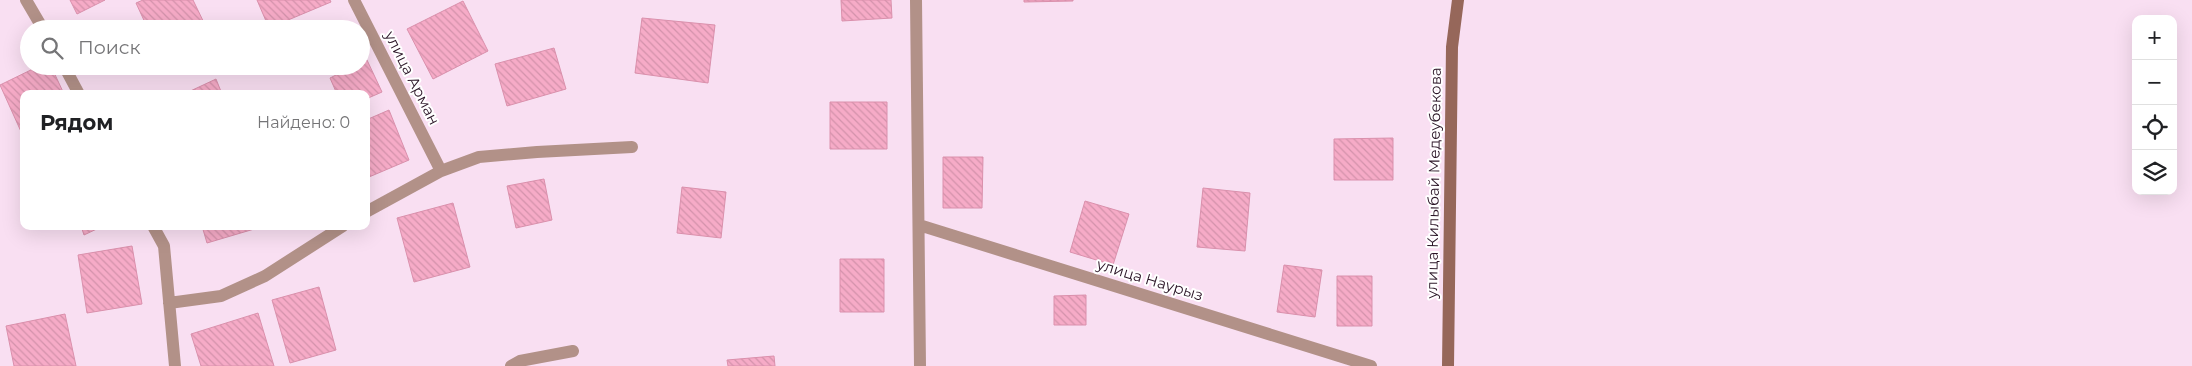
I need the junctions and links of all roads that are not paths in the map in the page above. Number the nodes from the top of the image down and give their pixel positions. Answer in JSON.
{"nodes":[{"id":1,"x":26,"y":0,"type":"edge"},
{"id":2,"x":354,"y":0,"type":"edge"},
{"id":3,"x":916,"y":0,"type":"edge"},
{"id":4,"x":1458,"y":0,"type":"edge"},
{"id":5,"x":38,"y":20,"type":"edge"},
{"id":6,"x":364,"y":20,"type":"edge"},
{"id":7,"x":370,"y":31,"type":"edge"},
{"id":8,"x":69,"y":75,"type":"edge"},
{"id":9,"x":77,"y":90,"type":"edge"},
{"id":10,"x":632,"y":147,"type":"dead end"},
{"id":11,"x":441,"y":171,"type":"junction"},
{"id":12,"x":370,"y":210,"type":"edge"},
{"id":13,"x":919,"y":224,"type":"junction"},
{"id":14,"x":155,"y":230,"type":"edge"},
{"id":15,"x":337,"y":230,"type":"edge"},
{"id":16,"x":169,"y":303,"type":"junction"},
{"id":17,"x":573,"y":350,"type":"dead end"},
{"id":18,"x":174,"y":366,"type":"edge"},
{"id":19,"x":511,"y":366,"type":"edge"},
{"id":20,"x":920,"y":366,"type":"edge"},
{"id":21,"x":1372,"y":366,"type":"edge"},
{"id":22,"x":1448,"y":366,"type":"edge"}],
"edges":[{"from":1,"to":5,"type":"street"},
{"from":2,"to":6,"type":"street","name":"улица Арман"},
{"from":3,"to":13,"type":"street"},
{"from":4,"to":22,"type":"main road","name":"улица Килыбай Медеубекова"},
{"from":7,"to":11,"type":"street","name":"улица Арман"},
{"from":8,"to":9,"type":"street"},
{"from":10,"to":11,"type":"street"},
{"from":11,"to":12,"type":"street"},
{"from":13,"to":20,"type":"street"},
{"from":13,"to":21,"type":"street","name":"улица Наурыз"},
{"from":14,"to":16,"type":"street"},
{"from":15,"to":16,"type":"street"},
{"from":16,"to":18,"type":"street"},
{"from":17,"to":19,"type":"street"}]}
